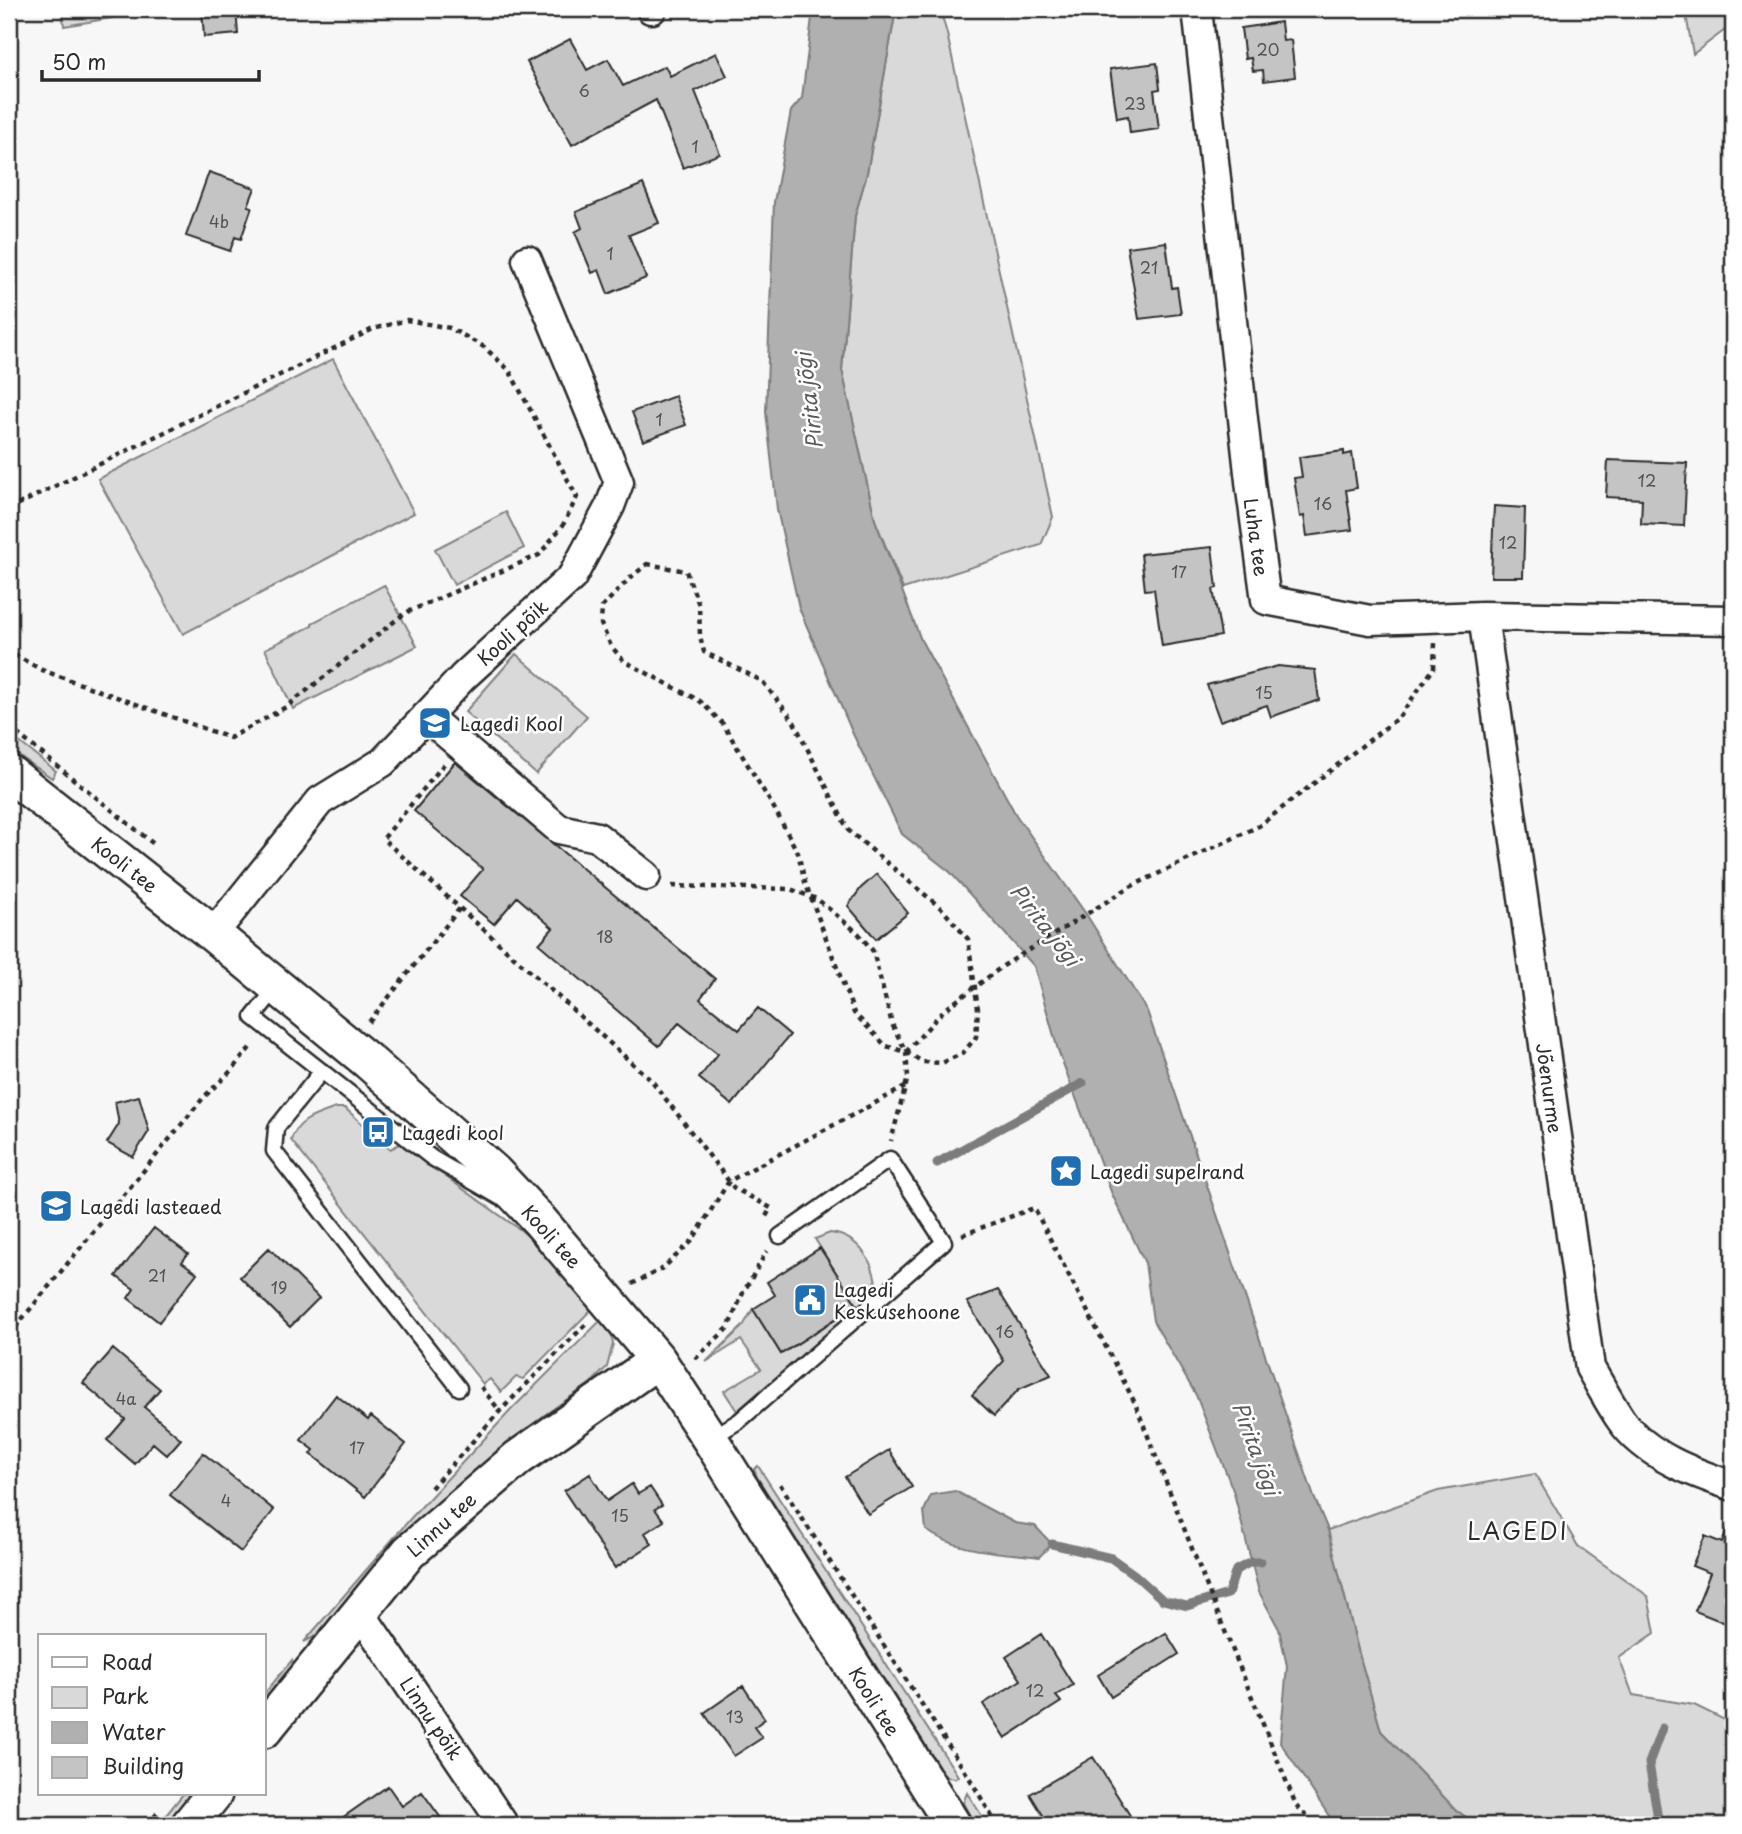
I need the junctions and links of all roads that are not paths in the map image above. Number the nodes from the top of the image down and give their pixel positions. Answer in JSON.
{"nodes":[{"id":1,"x":1197,"y":9,"type":"edge"},
{"id":2,"x":527,"y":260,"type":"dead end"},
{"id":3,"x":1483,"y":616,"type":"junction"},
{"id":4,"x":1733,"y":620,"type":"edge"},
{"id":5,"x":426,"y":716,"type":"junction"},
{"id":6,"x":9,"y":773,"type":"edge"},
{"id":7,"x":646,"y":876,"type":"road end"},
{"id":8,"x":213,"y":934,"type":"junction"},
{"id":9,"x":278,"y":986,"type":"junction"},
{"id":10,"x":322,"y":1071,"type":"junction"},
{"id":11,"x":539,"y":1220,"type":"junction"},
{"id":12,"x":778,"y":1238,"type":"road end"},
{"id":13,"x":658,"y":1360,"type":"junction"},
{"id":14,"x":459,"y":1388,"type":"dead end"},
{"id":15,"x":710,"y":1439,"type":"junction"},
{"id":16,"x":1733,"y":1486,"type":"edge"},
{"id":17,"x":359,"y":1611,"type":"junction"},
{"id":18,"x":266,"y":1727,"type":"edge"},
{"id":19,"x":212,"y":1796,"type":"edge"},
{"id":20,"x":190,"y":1825,"type":"edge"},
{"id":21,"x":505,"y":1825,"type":"edge"},
{"id":22,"x":953,"y":1825,"type":"edge"}],
"edges":[{"from":1,"to":3,"type":"street","name":"Luha tee"},
{"from":2,"to":5,"type":"street","name":"Kooli põik"},
{"from":3,"to":4,"type":"street","name":"Luha tee"},
{"from":3,"to":16,"type":"street","name":"Jõenurme"},
{"from":5,"to":7,"type":"street"},
{"from":5,"to":8,"type":"street","name":"Kooli põik"},
{"from":6,"to":8,"type":"street","name":"Kooli tee"},
{"from":8,"to":9,"type":"street","name":"Kooli tee"},
{"from":9,"to":10,"type":"lane"},
{"from":9,"to":11,"type":"street","name":"Kooli tee"},
{"from":10,"to":11,"type":"lane"},
{"from":10,"to":14,"type":"lane"},
{"from":11,"to":13,"type":"street","name":"Kooli tee"},
{"from":12,"to":15,"type":"lane"},
{"from":13,"to":15,"type":"street","name":"Kooli tee"},
{"from":13,"to":17,"type":"street","name":"Linnu tee"},
{"from":15,"to":22,"type":"street","name":"Kooli tee"},
{"from":17,"to":18,"type":"street","name":"Linnu tee"},
{"from":17,"to":21,"type":"street","name":"Linnu põik"},
{"from":19,"to":20,"type":"street"}]}
